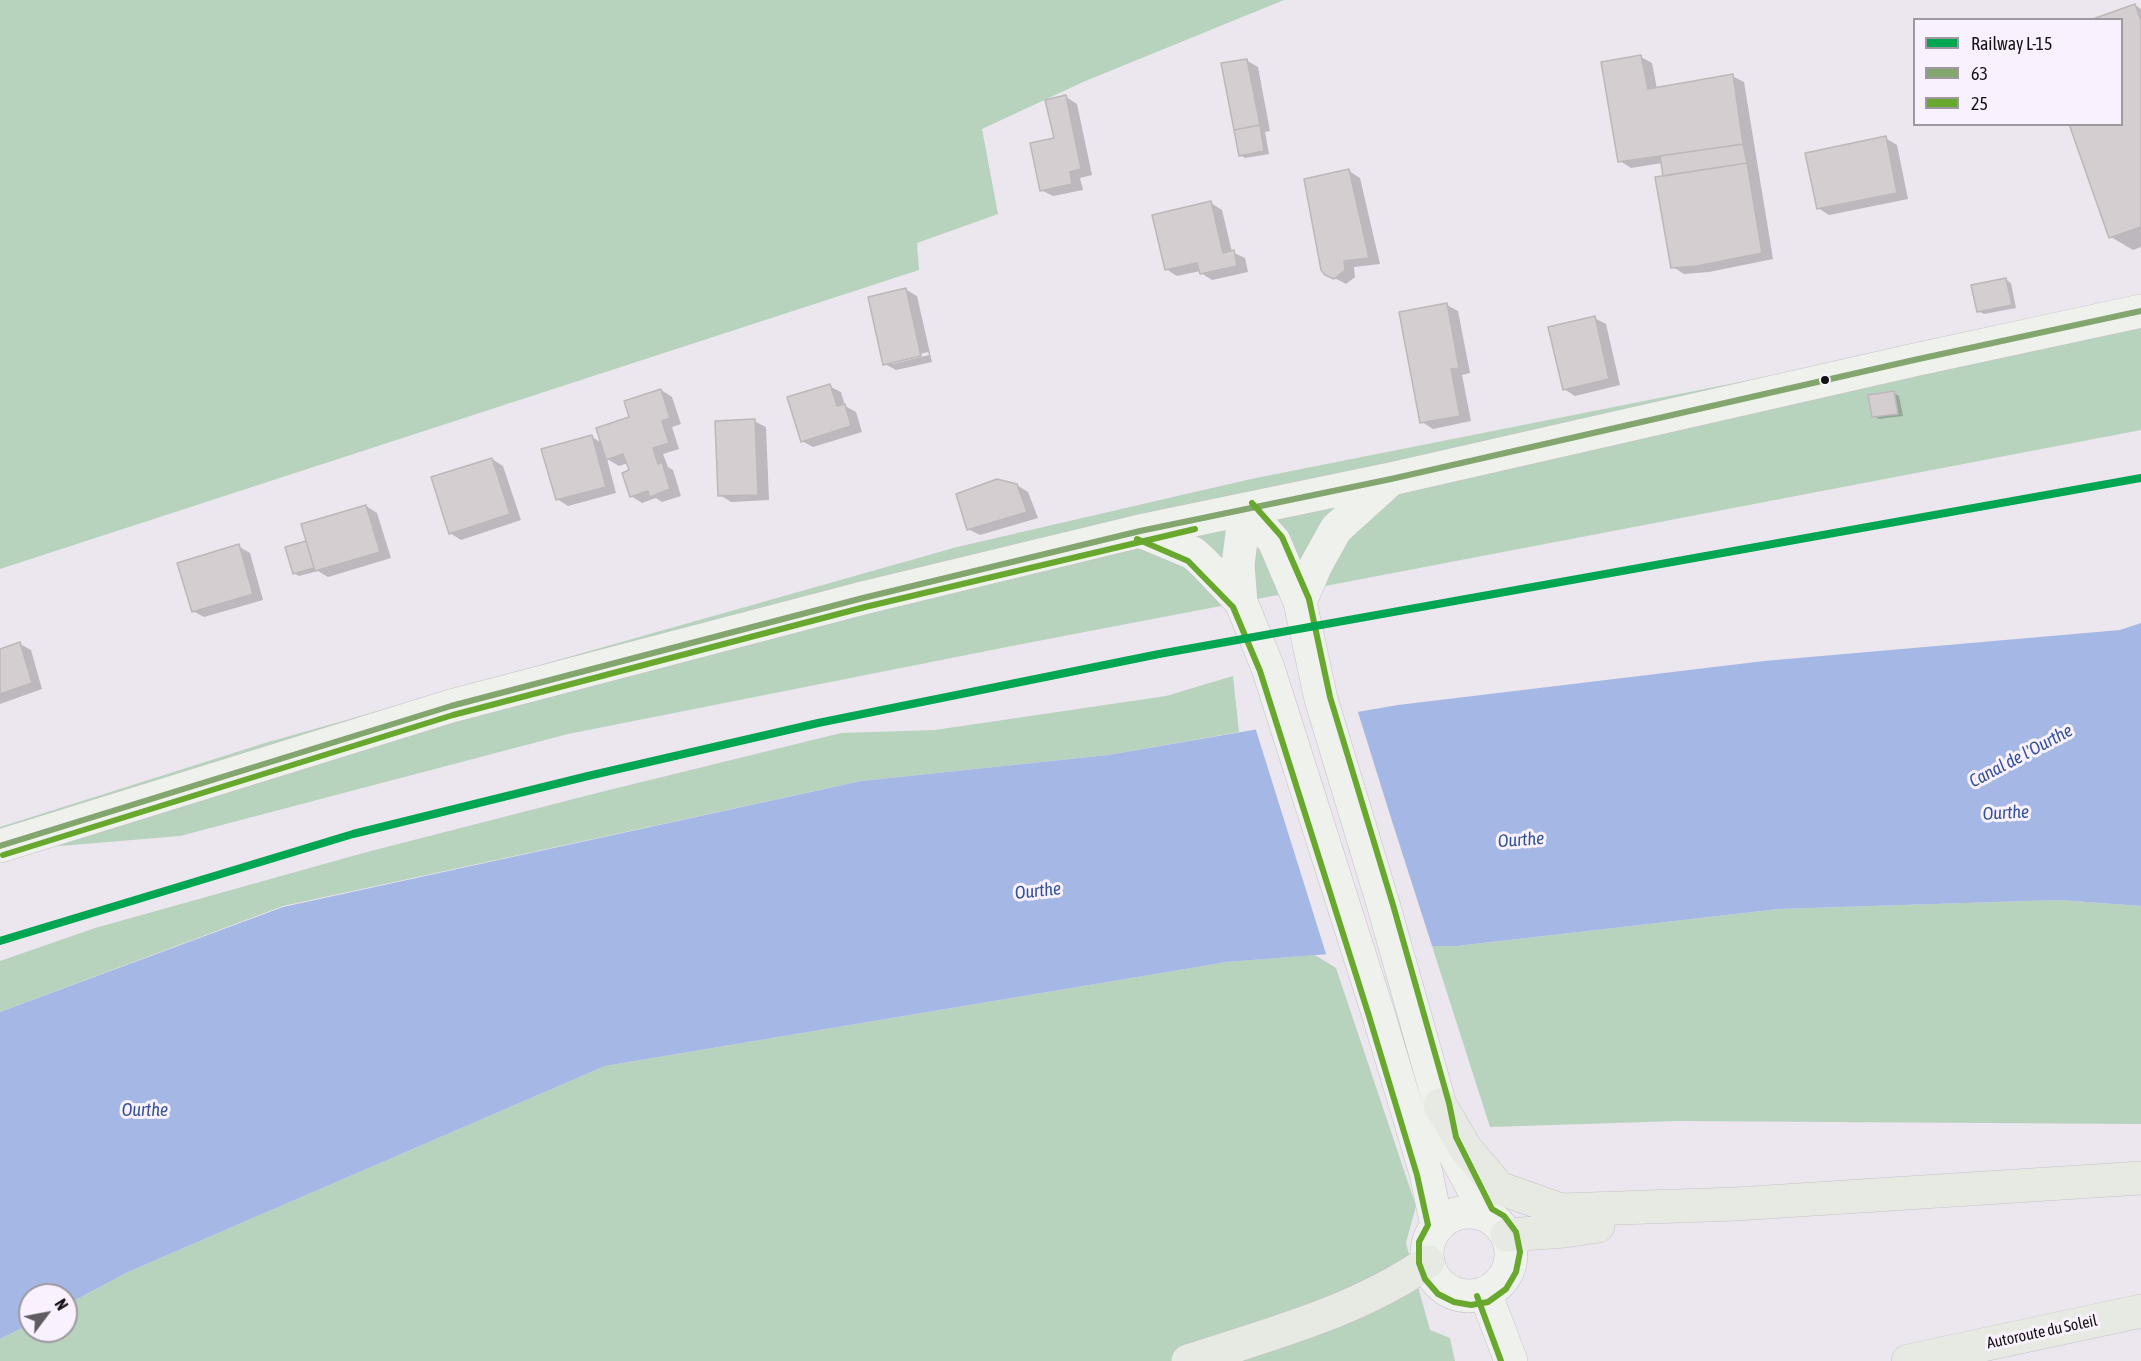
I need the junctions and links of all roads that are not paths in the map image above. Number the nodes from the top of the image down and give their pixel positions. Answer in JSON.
{"nodes":[{"id":1,"x":2141,"y":311,"type":"edge"},
{"id":2,"x":1391,"y":479,"type":"junction"},
{"id":3,"x":1245,"y":509,"type":"junction"},
{"id":4,"x":1140,"y":531,"type":"junction"},
{"id":5,"x":1240,"y":602,"type":"junction"},
{"id":6,"x":1300,"y":602,"type":"junction"},
{"id":7,"x":0,"y":846,"type":"edge"},
{"id":8,"x":1440,"y":1105,"type":"junction"},
{"id":9,"x":2141,"y":1179,"type":"edge"},
{"id":10,"x":1736,"y":1204,"type":"junction"},
{"id":11,"x":1496,"y":1225,"type":"junction"},
{"id":12,"x":1437,"y":1226,"type":"junction"},
{"id":13,"x":1428,"y":1262,"type":"junction"},
{"id":14,"x":1485,"y":1293,"type":"junction"},
{"id":15,"x":2141,"y":1311,"type":"edge"},
{"id":16,"x":1188,"y":1361,"type":"edge"},
{"id":17,"x":1511,"y":1361,"type":"edge"},
{"id":18,"x":1908,"y":1361,"type":"edge"}],
"edges":[{"from":1,"to":2,"type":"main road"},
{"from":2,"to":3,"type":"main road"},
{"from":2,"to":6,"type":"main road"},
{"from":3,"to":4,"type":"main road"},
{"from":3,"to":5,"type":"main road"},
{"from":3,"to":6,"type":"main road"},
{"from":4,"to":5,"type":"main road"},
{"from":4,"to":7,"type":"main road"},
{"from":5,"to":12,"type":"main road"},
{"from":6,"to":8,"type":"main road"},
{"from":8,"to":10,"type":"highway"},
{"from":8,"to":11,"type":"main road"},
{"from":9,"to":10,"type":"highway"},
{"from":10,"to":11,"type":"highway"},
{"from":11,"to":12,"type":"main road"},
{"from":11,"to":14,"type":"main road"},
{"from":12,"to":13,"type":"main road"},
{"from":13,"to":14,"type":"main road"},
{"from":13,"to":16,"type":"highway"},
{"from":14,"to":17,"type":"main road"},
{"from":15,"to":18,"type":"highway","name":"Autoroute du Soleil"}]}
